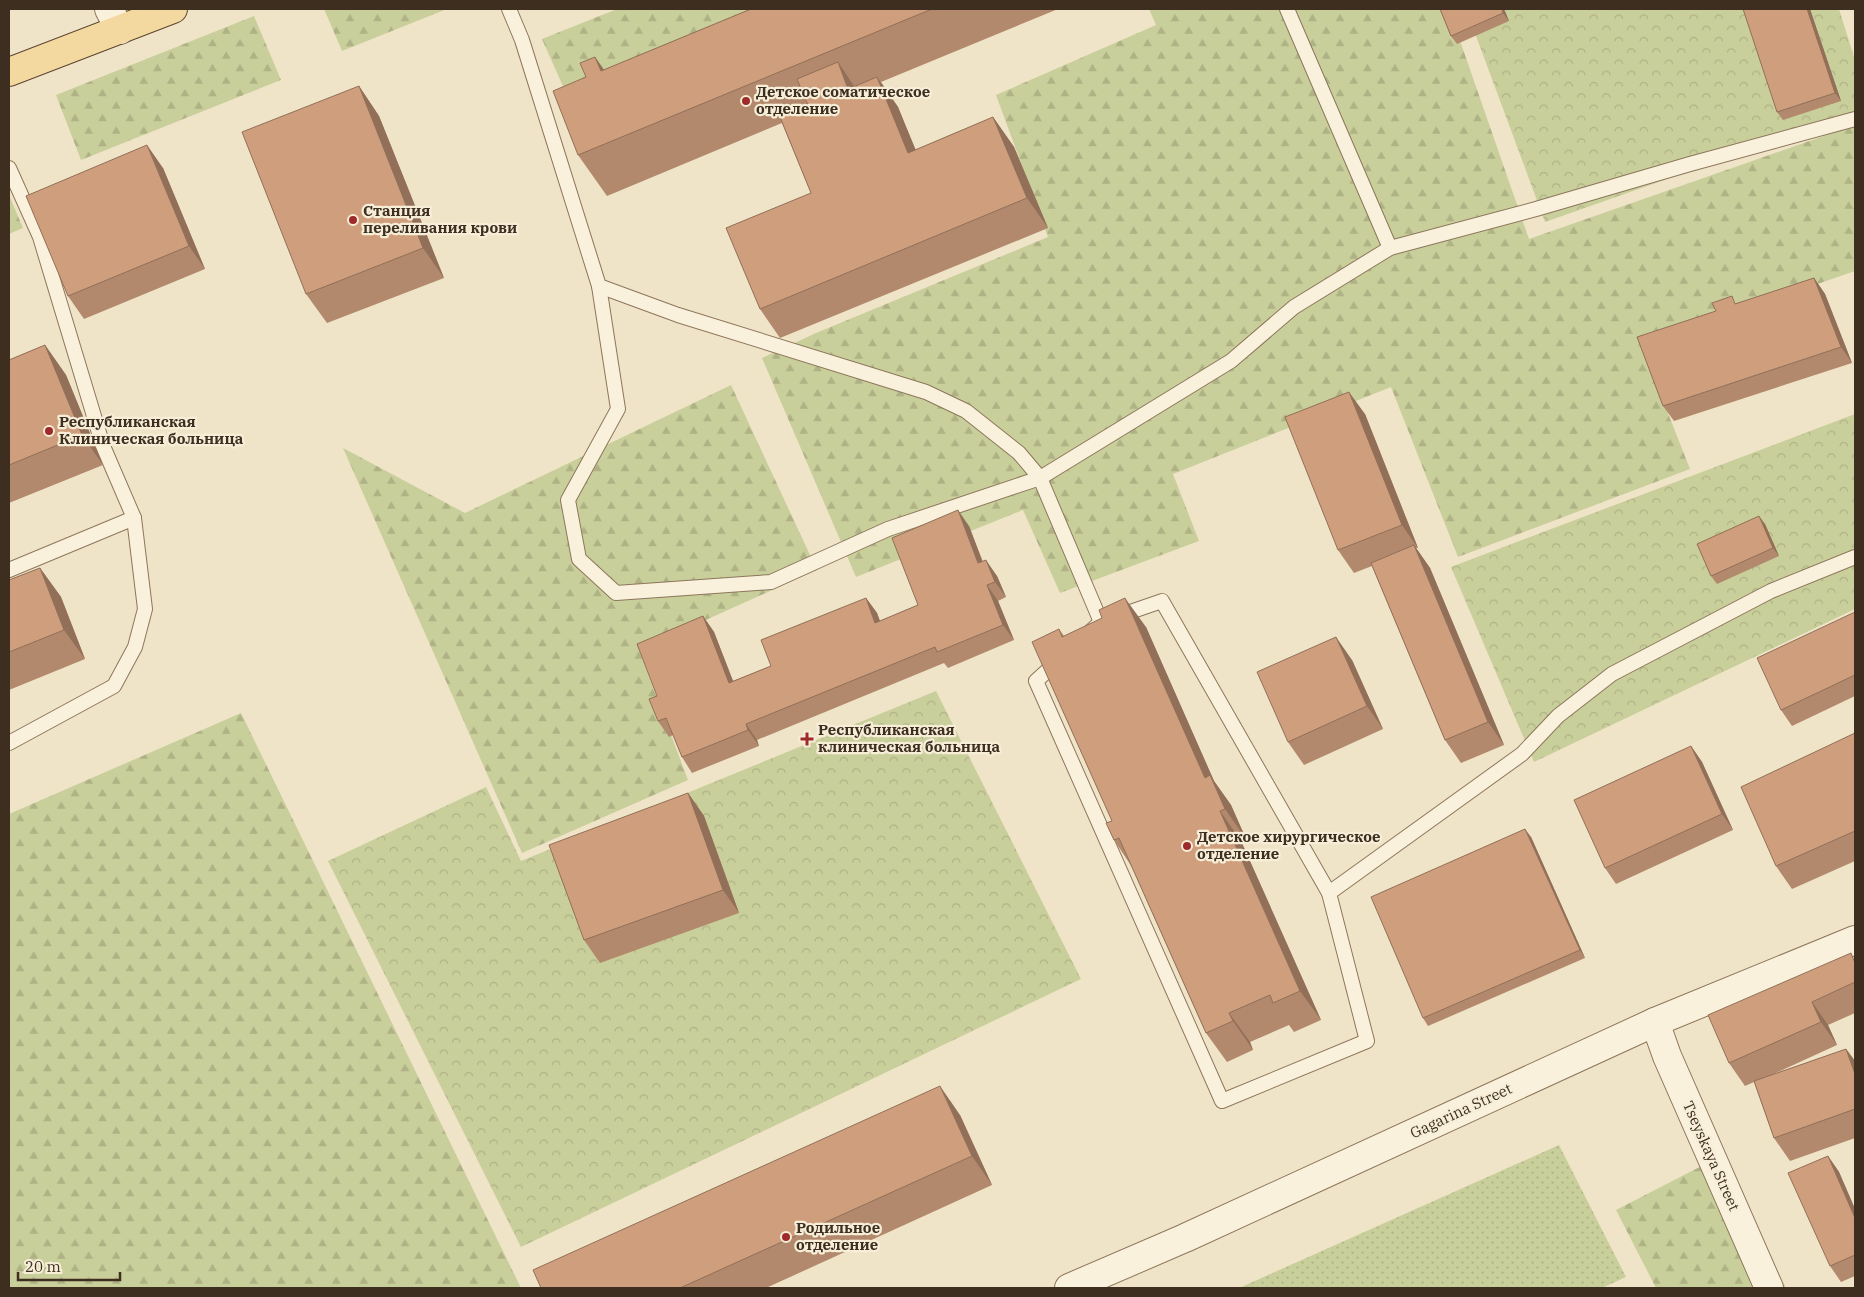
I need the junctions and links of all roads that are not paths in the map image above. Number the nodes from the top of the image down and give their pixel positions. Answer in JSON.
{"nodes":[{"id":1,"x":173,"y":9,"type":"edge"},
{"id":2,"x":509,"y":9,"type":"edge"},
{"id":3,"x":1287,"y":9,"type":"edge"},
{"id":4,"x":114,"y":19,"type":"edge"},
{"id":5,"x":9,"y":72,"type":"edge"},
{"id":6,"x":1855,"y":119,"type":"edge"},
{"id":7,"x":9,"y":168,"type":"edge"},
{"id":8,"x":1390,"y":248,"type":"junction"},
{"id":9,"x":599,"y":286,"type":"junction"},
{"id":10,"x":1040,"y":478,"type":"junction"},
{"id":11,"x":134,"y":518,"type":"junction"},
{"id":12,"x":1855,"y":558,"type":"edge"},
{"id":13,"x":9,"y":570,"type":"edge"},
{"id":14,"x":1101,"y":622,"type":"junction"},
{"id":15,"x":9,"y":742,"type":"edge"},
{"id":16,"x":1329,"y":893,"type":"junction"},
{"id":17,"x":1855,"y":940,"type":"edge"},
{"id":18,"x":1655,"y":1022,"type":"junction"},
{"id":19,"x":1069,"y":1288,"type":"edge"},
{"id":20,"x":1769,"y":1288,"type":"edge"}],
"edges":[{"from":1,"to":4,"type":"main road"},
{"from":2,"to":9,"type":"lane"},
{"from":3,"to":8,"type":"lane"},
{"from":4,"to":5,"type":"main road"},
{"from":6,"to":8,"type":"lane"},
{"from":7,"to":11,"type":"lane"},
{"from":8,"to":10,"type":"lane"},
{"from":9,"to":10,"type":"lane"},
{"from":9,"to":10,"type":"lane"},
{"from":10,"to":14,"type":"lane"},
{"from":11,"to":13,"type":"lane"},
{"from":11,"to":15,"type":"lane"},
{"from":12,"to":16,"type":"lane"},
{"from":14,"to":16,"type":"lane"},
{"from":14,"to":16,"type":"lane"},
{"from":17,"to":18,"type":"street","name":"Gagarina Street"},
{"from":18,"to":19,"type":"street","name":"Gagarina Street"},
{"from":18,"to":20,"type":"street","name":"Tseyskaya Street"}]}
